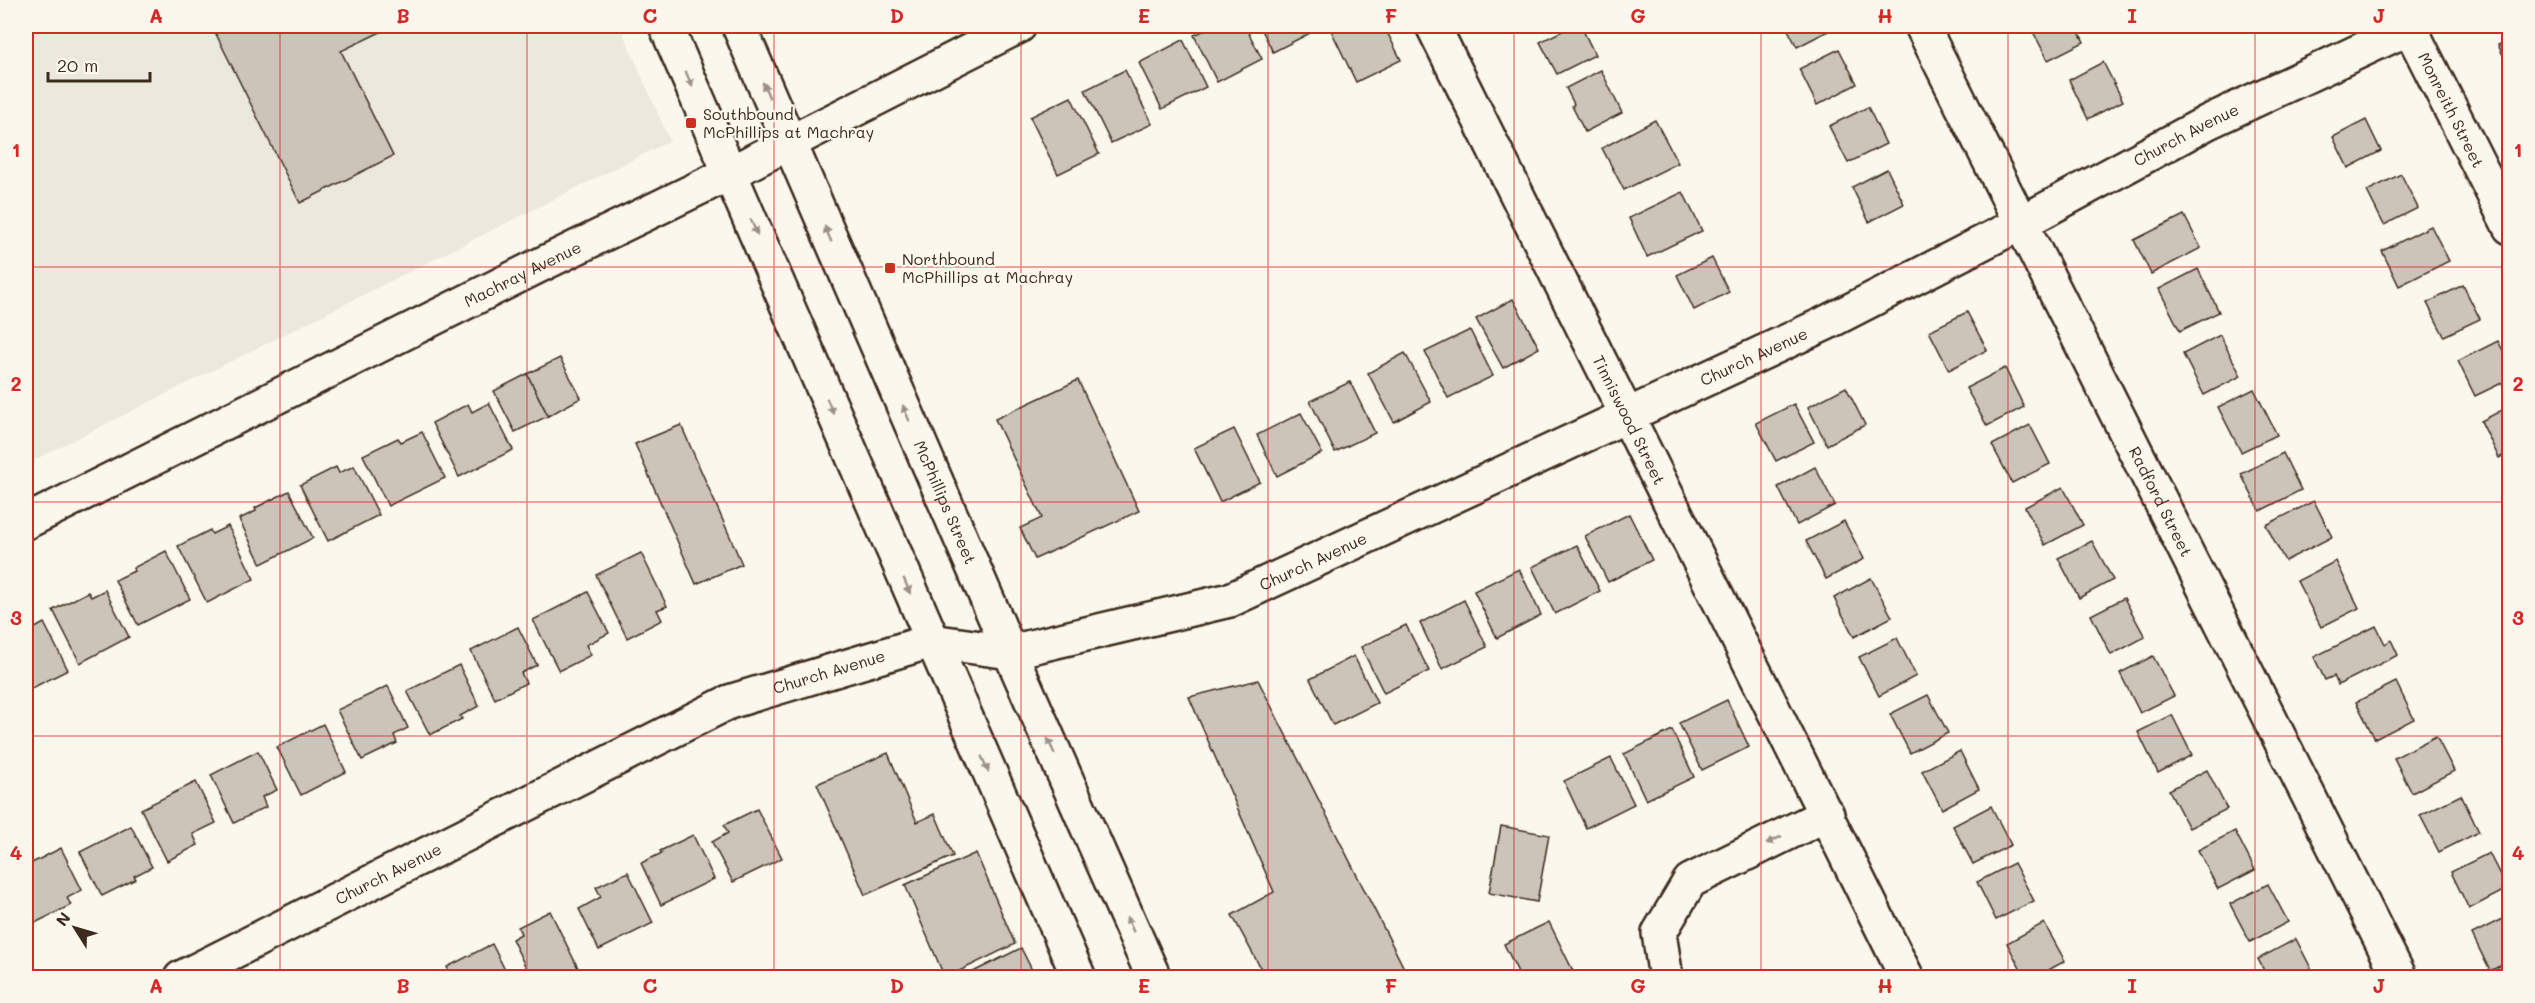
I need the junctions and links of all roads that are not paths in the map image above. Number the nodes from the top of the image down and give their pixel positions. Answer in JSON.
{"nodes":[{"id":1,"x":666,"y":26,"type":"edge"},
{"id":2,"x":739,"y":26,"type":"edge"},
{"id":3,"x":1019,"y":26,"type":"edge"},
{"id":4,"x":1433,"y":26,"type":"edge"},
{"id":5,"x":1922,"y":26,"type":"edge"},
{"id":6,"x":2410,"y":26,"type":"edge"},
{"id":7,"x":789,"y":144,"type":"junction"},
{"id":8,"x":730,"y":173,"type":"junction"},
{"id":9,"x":2021,"y":223,"type":"junction"},
{"id":10,"x":2510,"y":226,"type":"edge"},
{"id":11,"x":1628,"y":415,"type":"junction"},
{"id":12,"x":26,"y":522,"type":"edge"},
{"id":13,"x":931,"y":641,"type":"junction"},
{"id":14,"x":1010,"y":651,"type":"junction"},
{"id":15,"x":1827,"y":814,"type":"junction"},
{"id":16,"x":181,"y":978,"type":"edge"},
{"id":17,"x":1079,"y":978,"type":"edge"},
{"id":18,"x":1154,"y":978,"type":"edge"},
{"id":19,"x":1666,"y":978,"type":"edge"},
{"id":20,"x":1907,"y":978,"type":"edge"},
{"id":21,"x":2400,"y":978,"type":"edge"}],
"edges":[{"from":1,"to":8,"type":"street","one_way":true},
{"from":7,"to":2,"type":"street","name":"McPhillips Street","one_way":true},
{"from":3,"to":7,"type":"street","name":"Machray Avenue"},
{"from":4,"to":11,"type":"street","name":"Tinniswood Street"},
{"from":5,"to":9,"type":"street","name":"Radford Street"},
{"from":6,"to":9,"type":"street","name":"Church Avenue"},
{"from":6,"to":10,"type":"street","name":"Monreith Street"},
{"from":7,"to":8,"type":"street","name":"Machray Avenue"},
{"from":14,"to":7,"type":"street","name":"McPhillips Street","one_way":true},
{"from":8,"to":12,"type":"street","name":"Machray Avenue"},
{"from":8,"to":13,"type":"street","one_way":true},
{"from":9,"to":11,"type":"street","name":"Church Avenue"},
{"from":9,"to":21,"type":"street","name":"Radford Street"},
{"from":11,"to":14,"type":"street","name":"Church Avenue"},
{"from":11,"to":15,"type":"street","name":"Tinniswood Street"},
{"from":13,"to":14,"type":"street","name":"Church Avenue"},
{"from":13,"to":16,"type":"street","name":"Church Avenue"},
{"from":13,"to":17,"type":"street","one_way":true},
{"from":18,"to":14,"type":"street","name":"McPhillips Street","one_way":true},
{"from":15,"to":19,"type":"street","one_way":true},
{"from":15,"to":20,"type":"street","name":"Tinniswood Street"}]}
